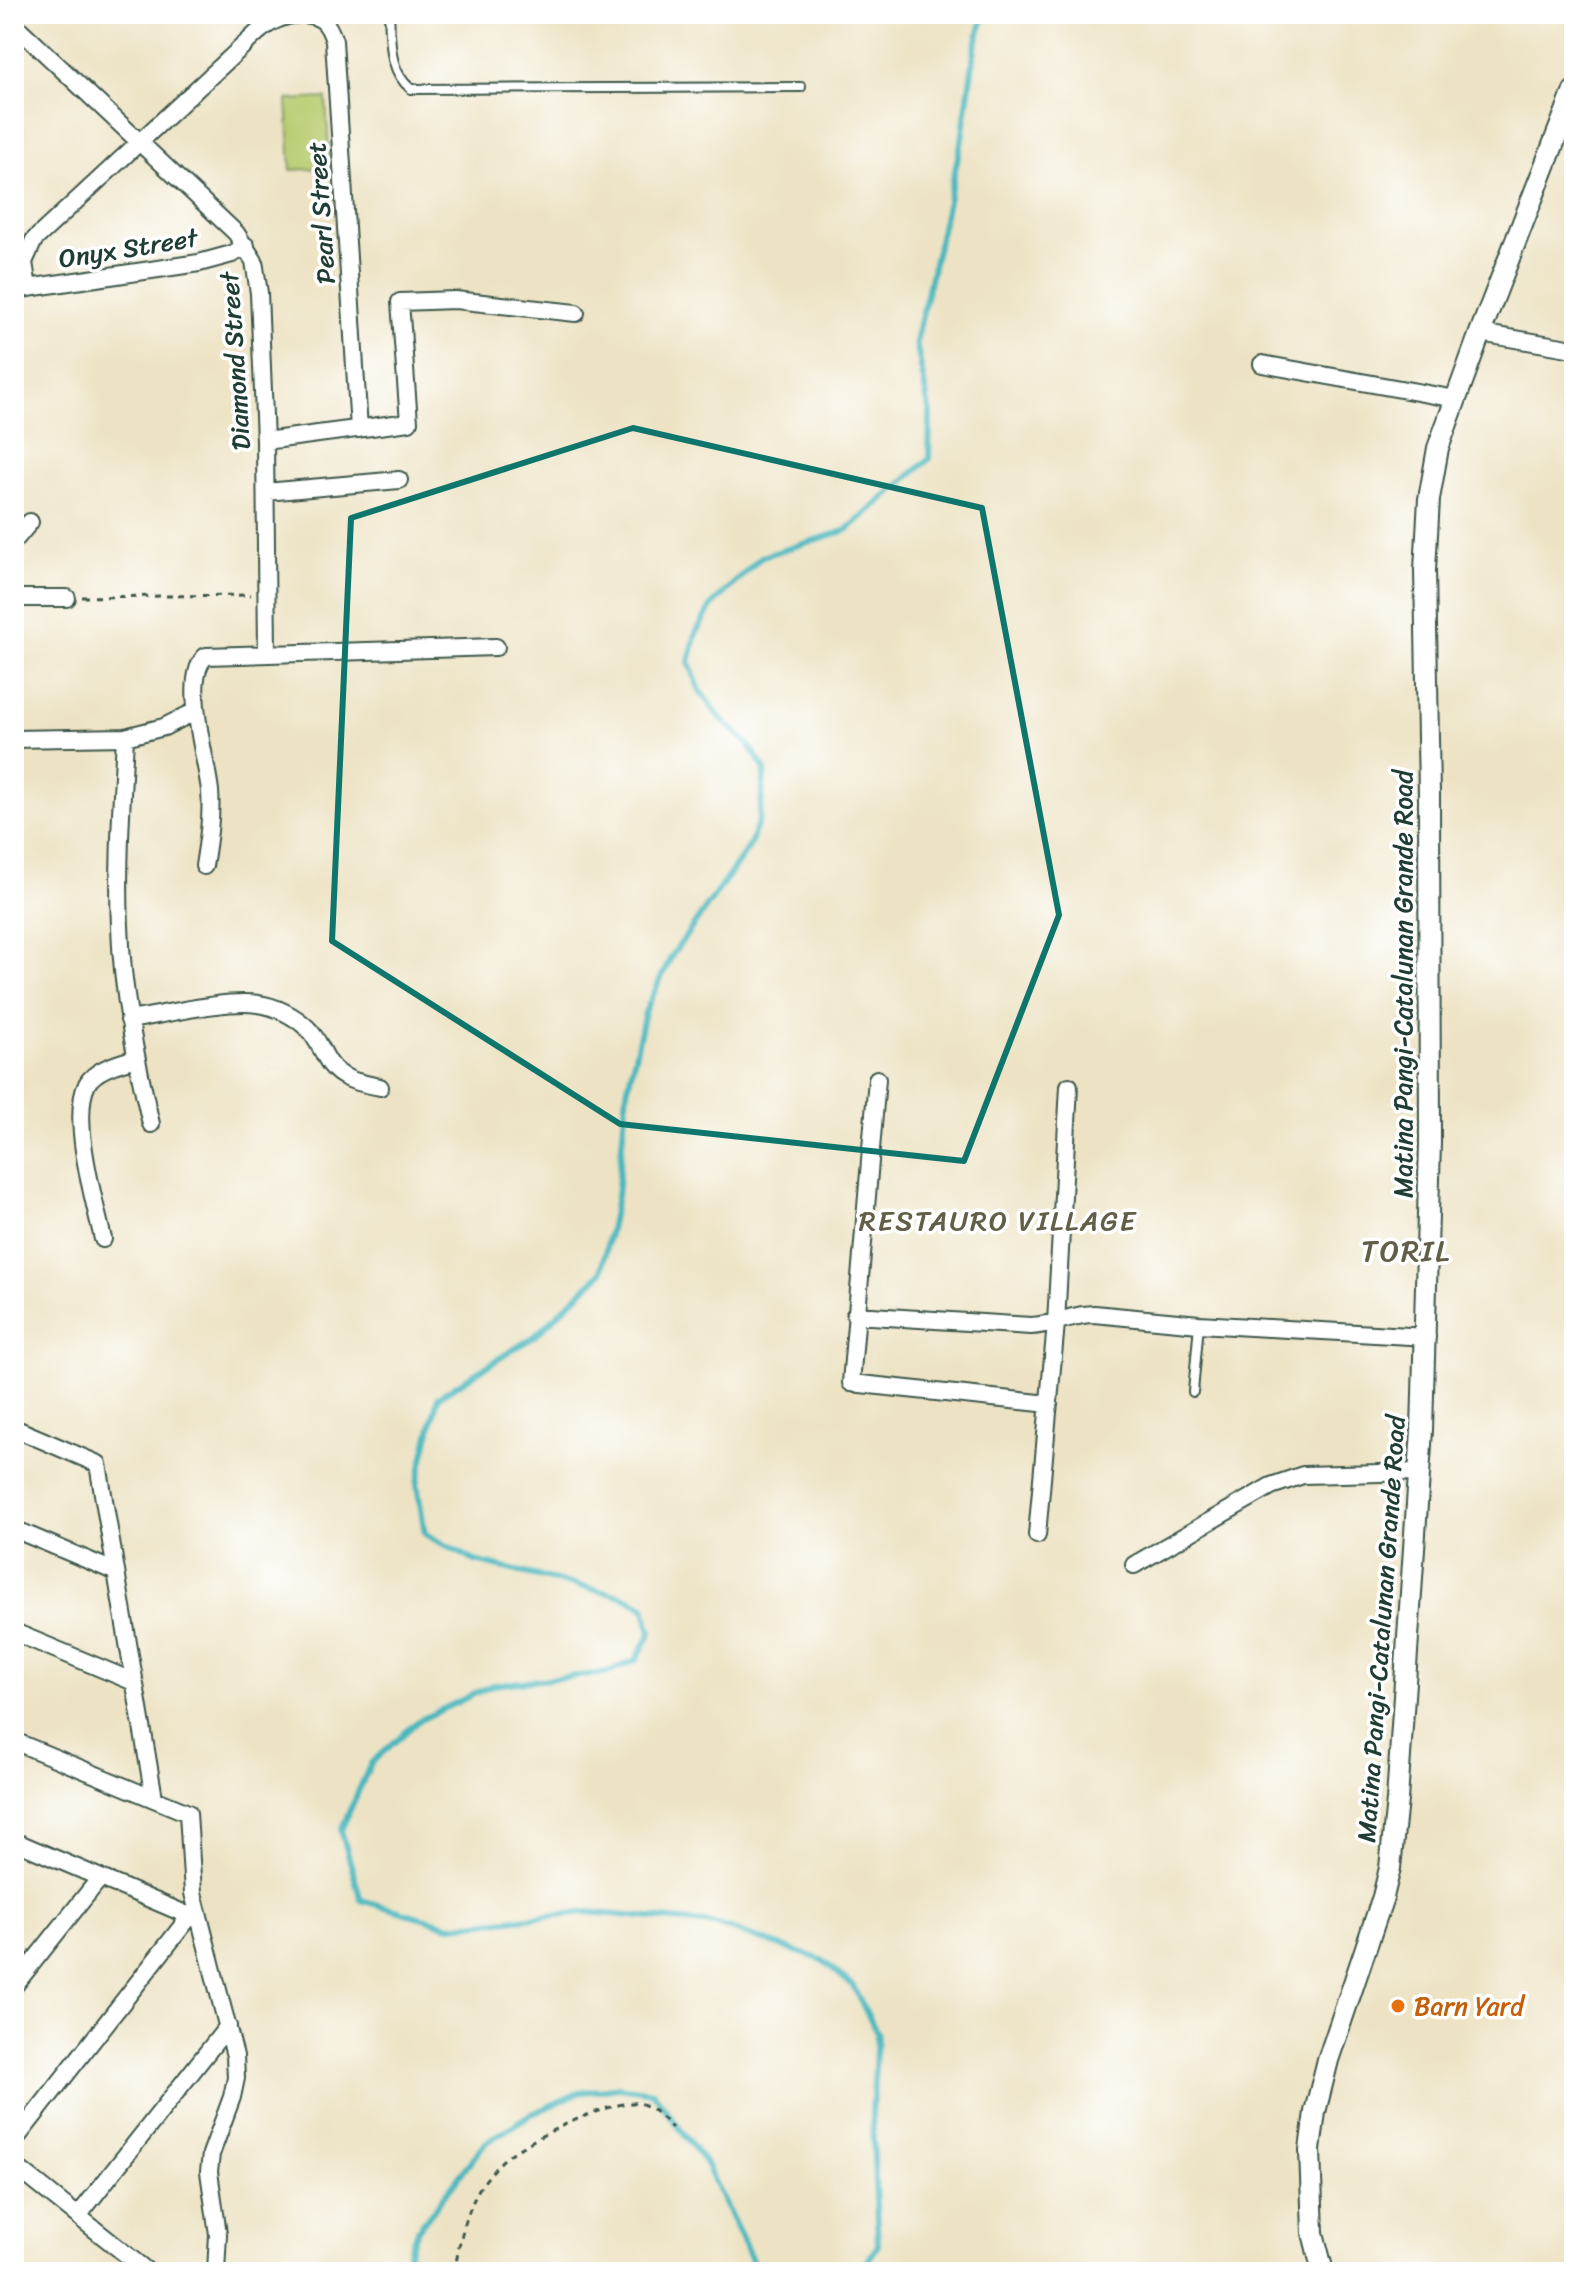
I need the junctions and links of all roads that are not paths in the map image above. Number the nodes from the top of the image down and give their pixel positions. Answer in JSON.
{"nodes":[{"id":1,"x":311,"y":14,"type":"edge"},
{"id":2,"x":389,"y":14,"type":"edge"},
{"id":3,"x":14,"y":24,"type":"edge"},
{"id":4,"x":801,"y":87,"type":"dead end"},
{"id":5,"x":1574,"y":91,"type":"edge"},
{"id":6,"x":140,"y":142,"type":"junction"},
{"id":7,"x":246,"y":246,"type":"junction"},
{"id":8,"x":21,"y":289,"type":"edge"},
{"id":9,"x":576,"y":313,"type":"dead end"},
{"id":10,"x":1480,"y":333,"type":"junction"},
{"id":11,"x":1574,"y":349,"type":"edge"},
{"id":12,"x":1262,"y":364,"type":"dead end"},
{"id":13,"x":1456,"y":399,"type":"junction"},
{"id":14,"x":359,"y":429,"type":"junction"},
{"id":15,"x":265,"y":441,"type":"junction"},
{"id":16,"x":399,"y":480,"type":"dead end"},
{"id":17,"x":266,"y":492,"type":"junction"},
{"id":18,"x":30,"y":522,"type":"dead end"},
{"id":19,"x":14,"y":541,"type":"edge"},
{"id":20,"x":14,"y":598,"type":"edge"},
{"id":21,"x":67,"y":598,"type":"road end"},
{"id":22,"x":496,"y":647,"type":"dead end"},
{"id":23,"x":267,"y":653,"type":"junction"},
{"id":24,"x":196,"y":711,"type":"junction"},
{"id":25,"x":125,"y":737,"type":"junction"},
{"id":26,"x":14,"y":739,"type":"edge"},
{"id":27,"x":204,"y":866,"type":"dead end"},
{"id":28,"x":129,"y":1020,"type":"junction"},
{"id":29,"x":136,"y":1058,"type":"junction"},
{"id":30,"x":877,"y":1079,"type":"dead end"},
{"id":31,"x":1069,"y":1086,"type":"dead end"},
{"id":32,"x":380,"y":1087,"type":"dead end"},
{"id":33,"x":151,"y":1124,"type":"dead end"},
{"id":34,"x":103,"y":1239,"type":"dead end"},
{"id":35,"x":855,"y":1315,"type":"junction"},
{"id":36,"x":1056,"y":1323,"type":"junction"},
{"id":37,"x":1199,"y":1324,"type":"junction"},
{"id":38,"x":1427,"y":1337,"type":"junction"},
{"id":39,"x":1193,"y":1392,"type":"dead end"},
{"id":40,"x":1049,"y":1404,"type":"junction"},
{"id":41,"x":14,"y":1428,"type":"edge"},
{"id":42,"x":1419,"y":1472,"type":"junction"},
{"id":43,"x":14,"y":1529,"type":"edge"},
{"id":44,"x":1037,"y":1535,"type":"dead end"},
{"id":45,"x":1134,"y":1565,"type":"dead end"},
{"id":46,"x":116,"y":1572,"type":"junction"},
{"id":47,"x":14,"y":1632,"type":"edge"},
{"id":48,"x":134,"y":1682,"type":"junction"},
{"id":49,"x":14,"y":1741,"type":"edge"},
{"id":50,"x":154,"y":1798,"type":"junction"},
{"id":51,"x":14,"y":1841,"type":"edge"},
{"id":52,"x":100,"y":1878,"type":"junction"},
{"id":53,"x":194,"y":1915,"type":"junction"},
{"id":54,"x":14,"y":1986,"type":"edge"},
{"id":55,"x":228,"y":2026,"type":"junction"},
{"id":56,"x":14,"y":2141,"type":"edge"},
{"id":57,"x":14,"y":2165,"type":"edge"},
{"id":58,"x":78,"y":2216,"type":"junction"},
{"id":59,"x":148,"y":2272,"type":"edge"},
{"id":60,"x":216,"y":2272,"type":"edge"},
{"id":61,"x":1323,"y":2272,"type":"edge"}],
"edges":[{"from":1,"to":6,"type":"street","name":"Pearl Street"},
{"from":1,"to":14,"type":"street","name":"Pearl Street"},
{"from":2,"to":4,"type":"lane"},
{"from":3,"to":6,"type":"street","name":"Diamond Street"},
{"from":5,"to":10,"type":"street","name":"Matina Pangi-Catalunan Grande Road"},
{"from":6,"to":7,"type":"street","name":"Diamond Street"},
{"from":6,"to":8,"type":"street","name":"Pearl Street"},
{"from":7,"to":8,"type":"street","name":"Onyx Street"},
{"from":7,"to":15,"type":"street","name":"Diamond Street"},
{"from":9,"to":14,"type":"street"},
{"from":10,"to":11,"type":"street"},
{"from":10,"to":13,"type":"street","name":"Matina Pangi-Catalunan Grande Road"},
{"from":12,"to":13,"type":"street"},
{"from":13,"to":38,"type":"street","name":"Matina Pangi-Catalunan Grande Road"},
{"from":14,"to":15,"type":"street"},
{"from":15,"to":17,"type":"street","name":"Diamond Street"},
{"from":16,"to":17,"type":"street"},
{"from":17,"to":23,"type":"street","name":"Diamond Street"},
{"from":18,"to":19,"type":"street"},
{"from":20,"to":21,"type":"street"},
{"from":22,"to":23,"type":"street"},
{"from":23,"to":24,"type":"street"},
{"from":24,"to":25,"type":"street"},
{"from":24,"to":27,"type":"street"},
{"from":25,"to":26,"type":"street"},
{"from":25,"to":28,"type":"street"},
{"from":28,"to":29,"type":"street"},
{"from":28,"to":32,"type":"street"},
{"from":29,"to":33,"type":"street"},
{"from":29,"to":34,"type":"street"},
{"from":30,"to":35,"type":"street"},
{"from":31,"to":36,"type":"street"},
{"from":35,"to":36,"type":"street"},
{"from":35,"to":40,"type":"street"},
{"from":36,"to":37,"type":"street"},
{"from":36,"to":40,"type":"street"},
{"from":37,"to":38,"type":"street"},
{"from":37,"to":39,"type":"lane"},
{"from":38,"to":42,"type":"street","name":"Matina Pangi-Catalunan Grande Road"},
{"from":40,"to":44,"type":"street"},
{"from":41,"to":46,"type":"street"},
{"from":42,"to":45,"type":"street"},
{"from":42,"to":61,"type":"street","name":"Matina Pangi-Catalunan Grande Road"},
{"from":43,"to":46,"type":"street"},
{"from":46,"to":48,"type":"street"},
{"from":47,"to":48,"type":"street"},
{"from":48,"to":50,"type":"street"},
{"from":49,"to":50,"type":"street"},
{"from":50,"to":53,"type":"street"},
{"from":51,"to":52,"type":"street"},
{"from":52,"to":53,"type":"street"},
{"from":52,"to":54,"type":"street"},
{"from":53,"to":55,"type":"street"},
{"from":53,"to":56,"type":"street"},
{"from":55,"to":58,"type":"street"},
{"from":55,"to":60,"type":"street"},
{"from":57,"to":58,"type":"street"},
{"from":58,"to":59,"type":"street"}]}
